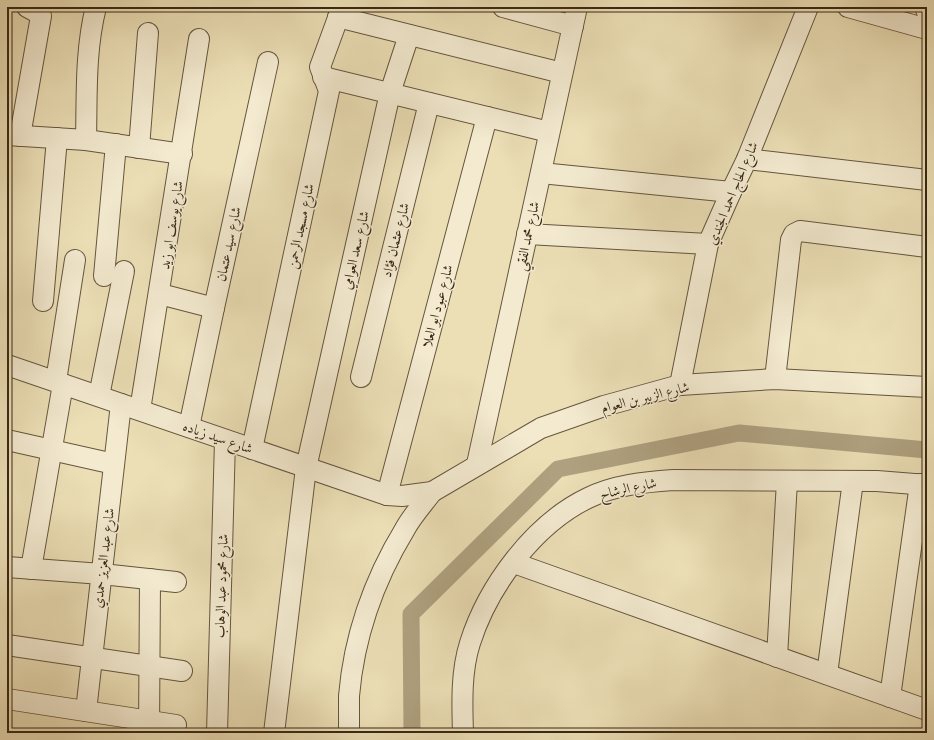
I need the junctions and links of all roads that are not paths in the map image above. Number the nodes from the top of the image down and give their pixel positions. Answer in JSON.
{"nodes":[{"id":1,"x":27,"y":7,"type":"edge"},
{"id":2,"x":96,"y":7,"type":"edge"},
{"id":3,"x":503,"y":7,"type":"edge"},
{"id":4,"x":808,"y":7,"type":"edge"},
{"id":5,"x":848,"y":7,"type":"edge"},
{"id":6,"x":925,"y":7,"type":"edge"},
{"id":7,"x":340,"y":12,"type":"edge"},
{"id":8,"x":927,"y":12,"type":"edge"},
{"id":9,"x":575,"y":16,"type":"edge"},
{"id":10,"x":927,"y":29,"type":"edge"},
{"id":11,"x":148,"y":33,"type":"dead end"},
{"id":12,"x":409,"y":34,"type":"junction"},
{"id":13,"x":200,"y":39,"type":"dead end"},
{"id":14,"x":268,"y":62,"type":"dead end"},
{"id":15,"x":562,"y":73,"type":"junction"},
{"id":16,"x":323,"y":76,"type":"junction"},
{"id":17,"x":390,"y":93,"type":"junction"},
{"id":18,"x":429,"y":102,"type":"junction"},
{"id":19,"x":487,"y":117,"type":"junction"},
{"id":20,"x":549,"y":132,"type":"junction"},
{"id":21,"x":14,"y":136,"type":"edge"},
{"id":22,"x":57,"y":138,"type":"junction"},
{"id":23,"x":86,"y":140,"type":"junction"},
{"id":24,"x":116,"y":144,"type":"junction"},
{"id":25,"x":139,"y":148,"type":"junction"},
{"id":26,"x":182,"y":154,"type":"junction"},
{"id":27,"x":748,"y":159,"type":"junction"},
{"id":28,"x":541,"y":173,"type":"junction"},
{"id":29,"x":927,"y":180,"type":"edge"},
{"id":30,"x":731,"y":192,"type":"junction"},
{"id":31,"x":527,"y":234,"type":"junction"},
{"id":32,"x":708,"y":244,"type":"junction"},
{"id":33,"x":927,"y":247,"type":"edge"},
{"id":34,"x":75,"y":260,"type":"dead end"},
{"id":35,"x":124,"y":271,"type":"dead end"},
{"id":36,"x":104,"y":276,"type":"dead end"},
{"id":37,"x":160,"y":294,"type":"junction"},
{"id":38,"x":43,"y":301,"type":"dead end"},
{"id":39,"x":214,"y":308,"type":"junction"},
{"id":40,"x":7,"y":364,"type":"edge"},
{"id":41,"x":362,"y":377,"type":"dead end"},
{"id":42,"x":775,"y":379,"type":"junction"},
{"id":43,"x":60,"y":383,"type":"junction"},
{"id":44,"x":680,"y":386,"type":"junction"},
{"id":45,"x":927,"y":386,"type":"edge"},
{"id":46,"x":99,"y":396,"type":"junction"},
{"id":47,"x":121,"y":404,"type":"junction"},
{"id":48,"x":140,"y":410,"type":"junction"},
{"id":49,"x":189,"y":427,"type":"junction"},
{"id":50,"x":7,"y":440,"type":"edge"},
{"id":51,"x":225,"y":440,"type":"junction"},
{"id":52,"x":252,"y":449,"type":"junction"},
{"id":53,"x":52,"y":450,"type":"junction"},
{"id":54,"x":114,"y":464,"type":"junction"},
{"id":55,"x":477,"y":464,"type":"junction"},
{"id":56,"x":306,"y":468,"type":"junction"},
{"id":57,"x":853,"y":480,"type":"junction"},
{"id":58,"x":787,"y":481,"type":"junction"},
{"id":59,"x":924,"y":484,"type":"edge"},
{"id":60,"x":432,"y":492,"type":"junction"},
{"id":61,"x":387,"y":495,"type":"junction"},
{"id":62,"x":514,"y":563,"type":"junction"},
{"id":63,"x":7,"y":567,"type":"edge"},
{"id":64,"x":31,"y":569,"type":"junction"},
{"id":65,"x":102,"y":574,"type":"junction"},
{"id":66,"x":150,"y":579,"type":"junction"},
{"id":67,"x":176,"y":582,"type":"dead end"},
{"id":68,"x":7,"y":645,"type":"edge"},
{"id":69,"x":777,"y":656,"type":"junction"},
{"id":70,"x":92,"y":658,"type":"junction"},
{"id":71,"x":150,"y":666,"type":"junction"},
{"id":72,"x":182,"y":671,"type":"dead end"},
{"id":73,"x":827,"y":674,"type":"junction"},
{"id":74,"x":890,"y":697,"type":"junction"},
{"id":75,"x":7,"y":699,"type":"edge"},
{"id":76,"x":927,"y":710,"type":"edge"},
{"id":77,"x":86,"y":711,"type":"junction"},
{"id":78,"x":176,"y":725,"type":"dead end"},
{"id":79,"x":149,"y":727,"type":"edge"},
{"id":80,"x":217,"y":733,"type":"edge"},
{"id":81,"x":274,"y":733,"type":"edge"},
{"id":82,"x":349,"y":733,"type":"edge"},
{"id":83,"x":463,"y":733,"type":"edge"}],
"edges":[{"from":1,"to":21,"type":"street"},
{"from":2,"to":23,"type":"street"},
{"from":3,"to":9,"type":"street"},
{"from":4,"to":27,"type":"street","name":"شارع الحاج احمد الجندي"},
{"from":5,"to":10,"type":"street"},
{"from":6,"to":8,"type":"street"},
{"from":7,"to":12,"type":"street"},
{"from":7,"to":16,"type":"street","name":"شارع مسجد الرحمن"},
{"from":9,"to":15,"type":"street","name":"شارع محمد الفقي"},
{"from":11,"to":25,"type":"street"},
{"from":12,"to":15,"type":"street"},
{"from":12,"to":17,"type":"street","name":"شارع سعد العوامي"},
{"from":13,"to":26,"type":"street","name":"شارع يوسف ابو زيد"},
{"from":14,"to":39,"type":"street","name":"شارع سيد عتمان"},
{"from":15,"to":20,"type":"street","name":"شارع محمد الفقي"},
{"from":16,"to":17,"type":"street"},
{"from":16,"to":52,"type":"street","name":"شارع مسجد الرحمن"},
{"from":17,"to":18,"type":"street"},
{"from":17,"to":56,"type":"street","name":"شارع سعد العوامي"},
{"from":18,"to":19,"type":"street"},
{"from":18,"to":41,"type":"street","name":"شارع عثمان فؤاد"},
{"from":19,"to":20,"type":"street"},
{"from":19,"to":61,"type":"street","name":"شارع عبود ابو العلا"},
{"from":20,"to":28,"type":"street","name":"شارع محمد الفقي"},
{"from":21,"to":22,"type":"street"},
{"from":22,"to":23,"type":"street"},
{"from":22,"to":38,"type":"street"},
{"from":23,"to":24,"type":"street"},
{"from":24,"to":25,"type":"street"},
{"from":24,"to":36,"type":"street"},
{"from":25,"to":26,"type":"street"},
{"from":26,"to":37,"type":"street","name":"شارع يوسف ابو زيد"},
{"from":27,"to":29,"type":"street"},
{"from":27,"to":30,"type":"street","name":"شارع الحاج احمد الجندي"},
{"from":28,"to":30,"type":"street"},
{"from":28,"to":31,"type":"street","name":"شارع محمد الفقي"},
{"from":30,"to":32,"type":"street","name":"شارع الحاج احمد الجندي"},
{"from":31,"to":32,"type":"street"},
{"from":31,"to":55,"type":"street","name":"شارع محمد الفقي"},
{"from":32,"to":44,"type":"street","name":"شارع الحاج احمد الجندي"},
{"from":33,"to":42,"type":"street"},
{"from":34,"to":43,"type":"street"},
{"from":35,"to":46,"type":"street"},
{"from":37,"to":39,"type":"street"},
{"from":37,"to":48,"type":"street","name":"شارع يوسف ابو زيد"},
{"from":39,"to":49,"type":"street","name":"شارع سيد عتمان"},
{"from":40,"to":43,"type":"street","name":"شارع سيد زياده"},
{"from":42,"to":44,"type":"street","name":"شارع الزبير بن العوام"},
{"from":42,"to":45,"type":"street","name":"شارع الزبير بن العوام"},
{"from":43,"to":46,"type":"street","name":"شارع سيد زياده"},
{"from":43,"to":53,"type":"street"},
{"from":44,"to":55,"type":"street","name":"شارع الزبير بن العوام"},
{"from":46,"to":47,"type":"street","name":"شارع سيد زياده"},
{"from":47,"to":48,"type":"street","name":"شارع سيد زياده"},
{"from":47,"to":54,"type":"street","name":"شارع عبد العزيز حمدي"},
{"from":48,"to":49,"type":"street","name":"شارع سيد زياده"},
{"from":49,"to":51,"type":"street","name":"شارع سيد زياده"},
{"from":50,"to":53,"type":"street"},
{"from":51,"to":52,"type":"street","name":"شارع سيد زياده"},
{"from":51,"to":80,"type":"street","name":"شارع محمود عبد الوهاب"},
{"from":52,"to":56,"type":"street","name":"شارع سيد زياده"},
{"from":53,"to":54,"type":"street"},
{"from":53,"to":64,"type":"street"},
{"from":54,"to":65,"type":"street","name":"شارع عبد العزيز حمدي"},
{"from":55,"to":60,"type":"street","name":"شارع الزبير بن العوام"},
{"from":56,"to":61,"type":"street","name":"شارع سيد زياده"},
{"from":56,"to":81,"type":"street","name":"شارع سعد العوامي"},
{"from":57,"to":58,"type":"street","name":"شارع الرشاح"},
{"from":57,"to":59,"type":"street","name":"شارع الرشاح"},
{"from":57,"to":73,"type":"street"},
{"from":58,"to":62,"type":"street","name":"شارع الرشاح"},
{"from":58,"to":69,"type":"street"},
{"from":59,"to":74,"type":"street"},
{"from":60,"to":61,"type":"street","name":"شارع سيد زياده"},
{"from":60,"to":82,"type":"street"},
{"from":62,"to":69,"type":"street"},
{"from":62,"to":83,"type":"street","name":"شارع الرشاح"},
{"from":63,"to":64,"type":"street"},
{"from":64,"to":65,"type":"street"},
{"from":65,"to":66,"type":"street"},
{"from":65,"to":70,"type":"street","name":"شارع عبد العزيز حمدي"},
{"from":66,"to":67,"type":"street"},
{"from":66,"to":71,"type":"street"},
{"from":68,"to":70,"type":"street"},
{"from":69,"to":73,"type":"street"},
{"from":70,"to":71,"type":"street"},
{"from":70,"to":77,"type":"street","name":"شارع عبد العزيز حمدي"},
{"from":71,"to":72,"type":"street"},
{"from":71,"to":79,"type":"street"},
{"from":73,"to":74,"type":"street"},
{"from":74,"to":76,"type":"street"},
{"from":75,"to":77,"type":"street"},
{"from":77,"to":79,"type":"street"},
{"from":78,"to":79,"type":"street"}]}
